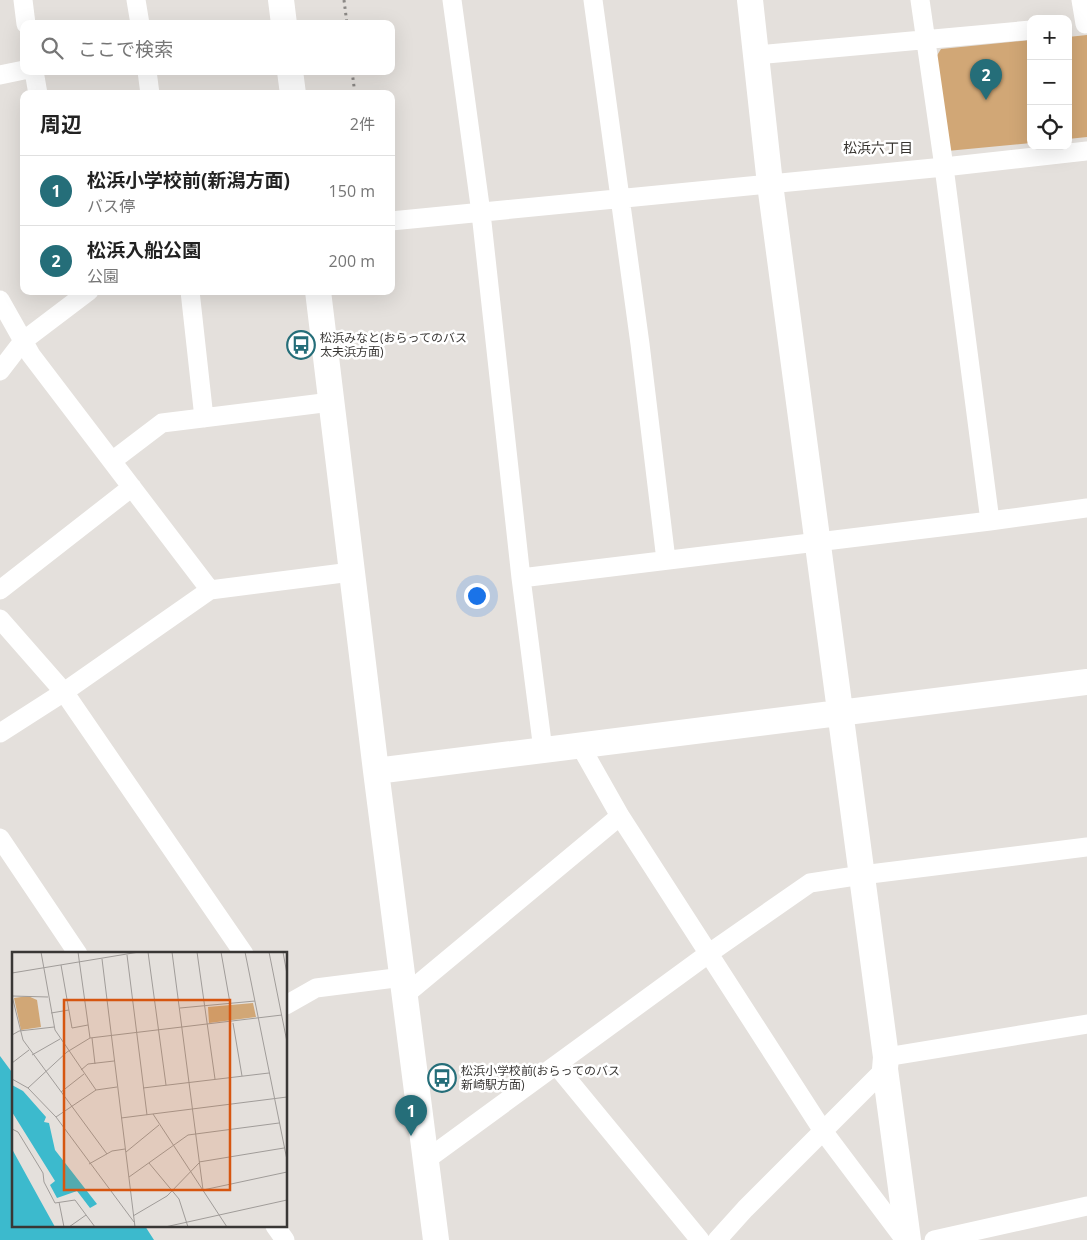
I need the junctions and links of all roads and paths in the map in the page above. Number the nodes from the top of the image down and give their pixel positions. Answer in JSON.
{"nodes":[{"id":1,"x":23,"y":0,"type":"edge"},
{"id":2,"x":136,"y":0,"type":"edge"},
{"id":3,"x":281,"y":0,"type":"edge"},
{"id":4,"x":344,"y":0,"type":"edge"},
{"id":5,"x":452,"y":0,"type":"edge"},
{"id":6,"x":594,"y":0,"type":"edge"},
{"id":7,"x":750,"y":0,"type":"edge"},
{"id":8,"x":920,"y":0,"type":"edge"},
{"id":9,"x":1081,"y":0,"type":"edge"},
{"id":10,"x":26,"y":20,"type":"edge"},
{"id":11,"x":139,"y":20,"type":"edge"},
{"id":12,"x":284,"y":20,"type":"edge"},
{"id":13,"x":346,"y":20,"type":"edge"},
{"id":14,"x":1080,"y":25,"type":"edge"},
{"id":15,"x":1027,"y":30,"type":"edge"},
{"id":16,"x":926,"y":41,"type":"junction"},
{"id":17,"x":757,"y":55,"type":"junction"},
{"id":18,"x":20,"y":71,"type":"edge"},
{"id":19,"x":0,"y":74,"type":"edge"},
{"id":20,"x":35,"y":75,"type":"edge"},
{"id":21,"x":147,"y":75,"type":"edge"},
{"id":22,"x":291,"y":75,"type":"edge"},
{"id":23,"x":353,"y":75,"type":"edge"},
{"id":24,"x":37,"y":90,"type":"edge"},
{"id":25,"x":149,"y":90,"type":"edge"},
{"id":26,"x":292,"y":90,"type":"edge"},
{"id":27,"x":354,"y":90,"type":"edge"},
{"id":28,"x":1087,"y":152,"type":"edge"},
{"id":29,"x":944,"y":167,"type":"junction"},
{"id":30,"x":770,"y":184,"type":"junction"},
{"id":31,"x":620,"y":199,"type":"junction"},
{"id":32,"x":481,"y":213,"type":"junction"},
{"id":33,"x":395,"y":221,"type":"edge"},
{"id":34,"x":84,"y":295,"type":"edge"},
{"id":35,"x":190,"y":295,"type":"edge"},
{"id":36,"x":318,"y":295,"type":"edge"},
{"id":37,"x":0,"y":300,"type":"edge"},
{"id":38,"x":23,"y":341,"type":"junction"},
{"id":39,"x":0,"y":371,"type":"edge"},
{"id":40,"x":331,"y":402,"type":"junction"},
{"id":41,"x":204,"y":418,"type":"junction"},
{"id":42,"x":112,"y":461,"type":"junction"},
{"id":43,"x":132,"y":487,"type":"junction"},
{"id":44,"x":1087,"y":508,"type":"edge"},
{"id":45,"x":990,"y":521,"type":"junction"},
{"id":46,"x":817,"y":542,"type":"junction"},
{"id":47,"x":666,"y":560,"type":"junction"},
{"id":48,"x":351,"y":572,"type":"junction"},
{"id":49,"x":521,"y":578,"type":"junction"},
{"id":50,"x":0,"y":590,"type":"edge"},
{"id":51,"x":210,"y":590,"type":"junction"},
{"id":52,"x":0,"y":619,"type":"edge"},
{"id":53,"x":1087,"y":682,"type":"edge"},
{"id":54,"x":64,"y":692,"type":"junction"},
{"id":55,"x":840,"y":713,"type":"junction"},
{"id":56,"x":0,"y":733,"type":"edge"},
{"id":57,"x":581,"y":747,"type":"junction"},
{"id":58,"x":543,"y":750,"type":"junction"},
{"id":59,"x":376,"y":771,"type":"junction"},
{"id":60,"x":620,"y":816,"type":"junction"},
{"id":61,"x":0,"y":838,"type":"edge"},
{"id":62,"x":1087,"y":847,"type":"edge"},
{"id":63,"x":862,"y":875,"type":"junction"},
{"id":64,"x":77,"y":952,"type":"edge"},
{"id":65,"x":243,"y":952,"type":"edge"},
{"id":66,"x":708,"y":954,"type":"junction"},
{"id":67,"x":404,"y":986,"type":"junction"},
{"id":68,"x":288,"y":1004,"type":"edge"},
{"id":69,"x":1087,"y":1024,"type":"edge"},
{"id":70,"x":886,"y":1063,"type":"junction"},
{"id":71,"x":556,"y":1065,"type":"junction"},
{"id":72,"x":823,"y":1131,"type":"junction"},
{"id":73,"x":426,"y":1160,"type":"junction"},
{"id":74,"x":1087,"y":1206,"type":"edge"},
{"id":75,"x":276,"y":1228,"type":"edge"},
{"id":76,"x":285,"y":1240,"type":"edge"},
{"id":77,"x":436,"y":1240,"type":"edge"},
{"id":78,"x":700,"y":1240,"type":"edge"},
{"id":79,"x":717,"y":1240,"type":"edge"},
{"id":80,"x":907,"y":1240,"type":"edge"},
{"id":81,"x":934,"y":1240,"type":"edge"}],
"edges":[{"from":1,"to":10,"type":"street"},
{"from":2,"to":11,"type":"street"},
{"from":3,"to":12,"type":"street"},
{"from":4,"to":13,"type":"path"},
{"from":5,"to":32,"type":"street"},
{"from":6,"to":31,"type":"street"},
{"from":7,"to":17,"type":"street"},
{"from":8,"to":16,"type":"street"},
{"from":9,"to":14,"type":"street"},
{"from":15,"to":16,"type":"street"},
{"from":16,"to":17,"type":"street"},
{"from":16,"to":29,"type":"street"},
{"from":17,"to":30,"type":"street"},
{"from":18,"to":19,"type":"street"},
{"from":20,"to":24,"type":"street"},
{"from":21,"to":25,"type":"street"},
{"from":22,"to":26,"type":"street"},
{"from":23,"to":27,"type":"path"},
{"from":28,"to":29,"type":"street"},
{"from":29,"to":30,"type":"street"},
{"from":29,"to":45,"type":"street"},
{"from":30,"to":31,"type":"street"},
{"from":30,"to":46,"type":"street"},
{"from":31,"to":32,"type":"street"},
{"from":31,"to":47,"type":"street"},
{"from":32,"to":33,"type":"street"},
{"from":32,"to":49,"type":"street"},
{"from":34,"to":38,"type":"street"},
{"from":35,"to":41,"type":"street"},
{"from":36,"to":40,"type":"street"},
{"from":37,"to":38,"type":"street"},
{"from":38,"to":39,"type":"street"},
{"from":38,"to":42,"type":"street"},
{"from":40,"to":41,"type":"street"},
{"from":40,"to":48,"type":"street"},
{"from":41,"to":42,"type":"street"},
{"from":42,"to":43,"type":"street"},
{"from":43,"to":50,"type":"street"},
{"from":43,"to":51,"type":"street"},
{"from":44,"to":45,"type":"street"},
{"from":45,"to":46,"type":"street"},
{"from":46,"to":47,"type":"street"},
{"from":46,"to":55,"type":"street"},
{"from":47,"to":49,"type":"street"},
{"from":48,"to":51,"type":"street"},
{"from":48,"to":59,"type":"street"},
{"from":49,"to":58,"type":"street"},
{"from":51,"to":54,"type":"street"},
{"from":52,"to":54,"type":"street"},
{"from":53,"to":55,"type":"street"},
{"from":54,"to":56,"type":"street"},
{"from":54,"to":65,"type":"street"},
{"from":55,"to":57,"type":"street"},
{"from":55,"to":63,"type":"street"},
{"from":57,"to":58,"type":"street"},
{"from":57,"to":60,"type":"street"},
{"from":58,"to":59,"type":"street"},
{"from":59,"to":67,"type":"street"},
{"from":60,"to":66,"type":"street"},
{"from":60,"to":67,"type":"street"},
{"from":61,"to":64,"type":"street"},
{"from":62,"to":63,"type":"street"},
{"from":63,"to":66,"type":"street"},
{"from":63,"to":70,"type":"street"},
{"from":66,"to":71,"type":"street"},
{"from":66,"to":72,"type":"street"},
{"from":67,"to":68,"type":"street"},
{"from":67,"to":73,"type":"street"},
{"from":69,"to":70,"type":"street"},
{"from":70,"to":72,"type":"street"},
{"from":70,"to":80,"type":"street"},
{"from":71,"to":73,"type":"street"},
{"from":71,"to":78,"type":"street"},
{"from":72,"to":79,"type":"street"},
{"from":72,"to":80,"type":"street"},
{"from":73,"to":77,"type":"street"},
{"from":74,"to":81,"type":"street"},
{"from":75,"to":76,"type":"street"}]}
